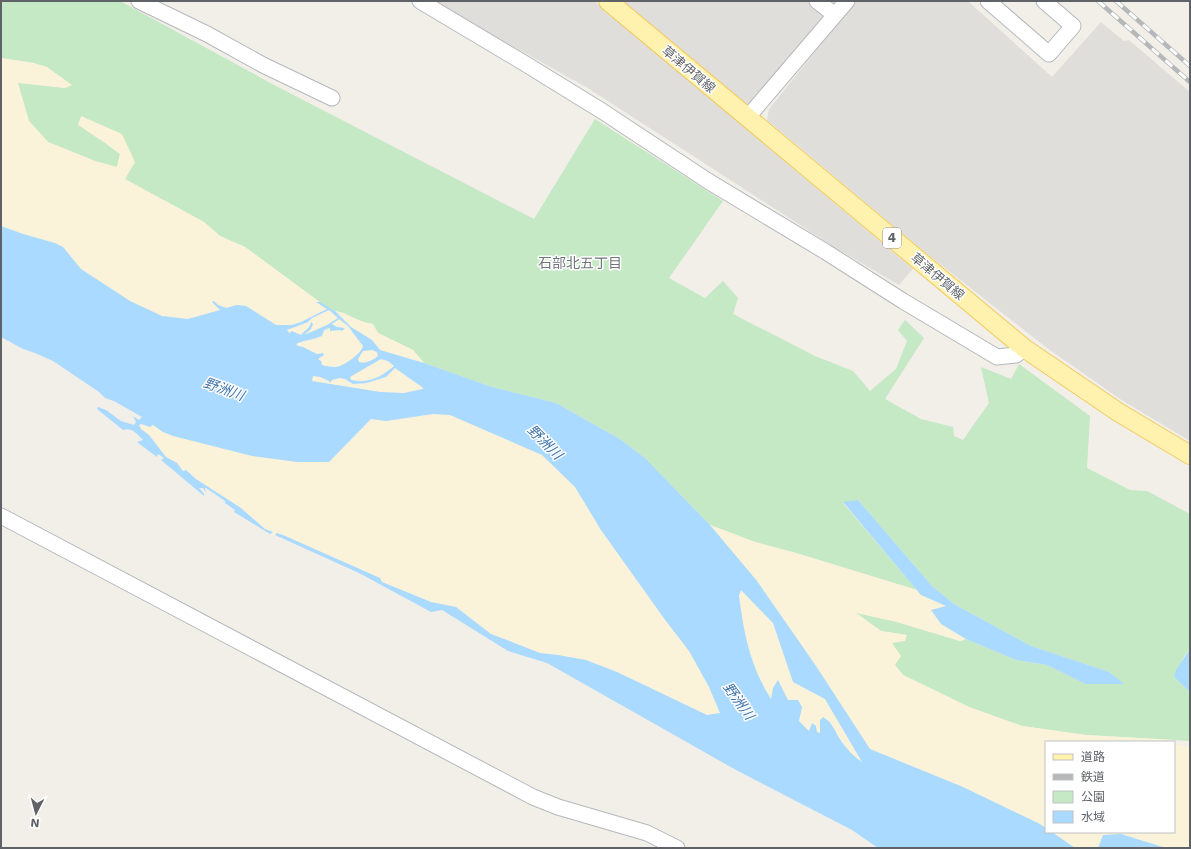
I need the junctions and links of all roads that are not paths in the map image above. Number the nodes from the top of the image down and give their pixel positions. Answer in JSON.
{"nodes":[{"id":1,"x":139,"y":1,"type":"edge"},
{"id":2,"x":420,"y":1,"type":"edge"},
{"id":3,"x":608,"y":1,"type":"edge"},
{"id":4,"x":817,"y":1,"type":"edge"},
{"id":5,"x":847,"y":1,"type":"edge"},
{"id":6,"x":988,"y":1,"type":"edge"},
{"id":7,"x":1044,"y":1,"type":"edge"},
{"id":8,"x":835,"y":15,"type":"junction"},
{"id":9,"x":332,"y":98,"type":"dead end"},
{"id":10,"x":748,"y":118,"type":"junction"},
{"id":11,"x":1024,"y":348,"type":"junction"},
{"id":12,"x":1190,"y":455,"type":"edge"},
{"id":13,"x":1,"y":516,"type":"edge"},
{"id":14,"x":677,"y":848,"type":"edge"}],
"edges":[{"from":1,"to":9,"type":"street"},
{"from":2,"to":11,"type":"street"},
{"from":3,"to":10,"type":"main road","name":"草津伊賀線","number":"4"},
{"from":4,"to":8,"type":"street"},
{"from":5,"to":8,"type":"street"},
{"from":6,"to":7,"type":"street"},
{"from":8,"to":10,"type":"street"},
{"from":10,"to":11,"type":"main road","name":"草津伊賀線","number":"4"},
{"from":11,"to":12,"type":"main road","name":"草津伊賀線","number":"4"},
{"from":13,"to":14,"type":"street"}]}
